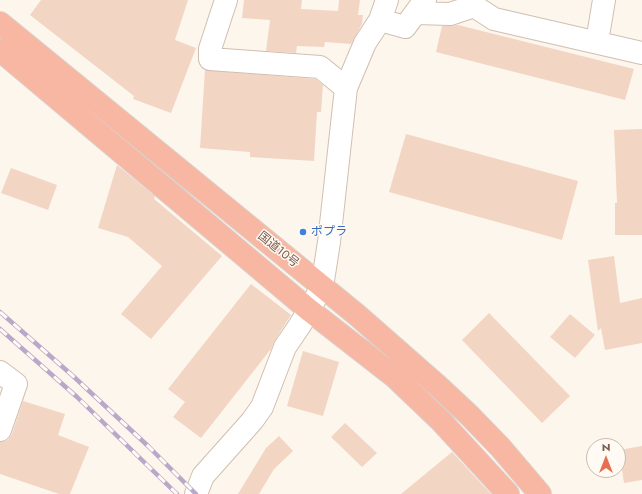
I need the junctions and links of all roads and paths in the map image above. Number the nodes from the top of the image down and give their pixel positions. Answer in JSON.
{"nodes":[{"id":1,"x":226,"y":0,"type":"edge"},
{"id":2,"x":604,"y":0,"type":"edge"},
{"id":3,"x":471,"y":3,"type":"edge"},
{"id":4,"x":421,"y":7,"type":"edge"},
{"id":5,"x":383,"y":10,"type":"edge"},
{"id":6,"x":0,"y":23,"type":"edge"},
{"id":7,"x":597,"y":42,"type":"junction"},
{"id":8,"x":0,"y":50,"type":"edge"},
{"id":9,"x":642,"y":53,"type":"edge"},
{"id":10,"x":346,"y":88,"type":"junction"},
{"id":11,"x":322,"y":287,"type":"junction"},
{"id":12,"x":309,"y":310,"type":"junction"},
{"id":13,"x":0,"y":372,"type":"edge"},
{"id":14,"x":0,"y":430,"type":"edge"},
{"id":15,"x":196,"y":494,"type":"edge"},
{"id":16,"x":508,"y":494,"type":"edge"},
{"id":17,"x":540,"y":494,"type":"edge"}],
"edges":[{"from":1,"to":10,"type":"street"},
{"from":2,"to":7,"type":"street"},
{"from":3,"to":4,"type":"street"},
{"from":3,"to":7,"type":"street"},
{"from":4,"to":5,"type":"street"},
{"from":5,"to":10,"type":"street"},
{"from":6,"to":11,"type":"highway","name":"国道10号"},
{"from":7,"to":9,"type":"street"},
{"from":8,"to":12,"type":"highway"},
{"from":10,"to":11,"type":"street"},
{"from":11,"to":12,"type":"street"},
{"from":11,"to":17,"type":"highway","name":"国道10号"},
{"from":12,"to":15,"type":"street"},
{"from":12,"to":16,"type":"highway"},
{"from":13,"to":14,"type":"street"}]}
